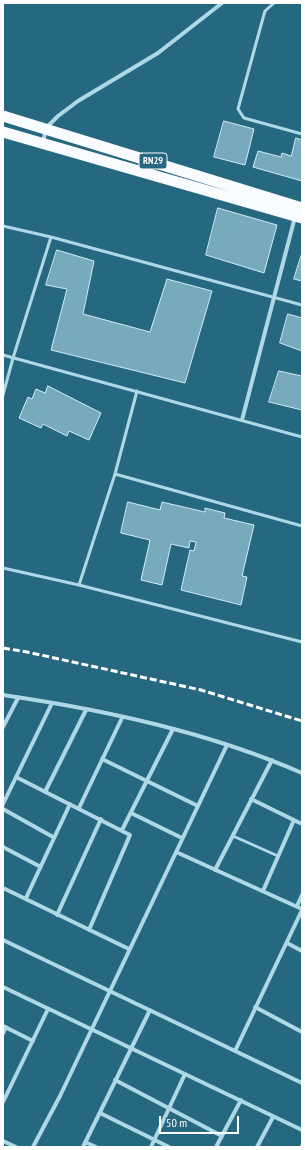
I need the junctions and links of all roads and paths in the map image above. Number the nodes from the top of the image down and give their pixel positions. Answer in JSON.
{"nodes":[{"id":1,"x":222,"y":3,"type":"edge"},
{"id":2,"x":274,"y":3,"type":"edge"},
{"id":3,"x":3,"y":116,"type":"edge"},
{"id":4,"x":46,"y":128,"type":"junction"},
{"id":5,"x":3,"y":132,"type":"edge"},
{"id":6,"x":302,"y":134,"type":"edge"},
{"id":7,"x":43,"y":143,"type":"junction"},
{"id":8,"x":203,"y":183,"type":"junction"},
{"id":9,"x":300,"y":214,"type":"edge"},
{"id":10,"x":3,"y":226,"type":"edge"},
{"id":11,"x":51,"y":236,"type":"junction"},
{"id":12,"x":275,"y":299,"type":"junction"},
{"id":13,"x":302,"y":306,"type":"edge"},
{"id":14,"x":3,"y":355,"type":"edge"},
{"id":15,"x":13,"y":358,"type":"junction"},
{"id":16,"x":137,"y":391,"type":"junction"},
{"id":17,"x":3,"y":396,"type":"edge"},
{"id":18,"x":242,"y":420,"type":"junction"},
{"id":19,"x":302,"y":437,"type":"edge"},
{"id":20,"x":115,"y":474,"type":"junction"},
{"id":21,"x":302,"y":526,"type":"edge"},
{"id":22,"x":3,"y":568,"type":"edge"},
{"id":23,"x":79,"y":585,"type":"junction"},
{"id":24,"x":302,"y":642,"type":"edge"},
{"id":25,"x":3,"y":695,"type":"edge"},
{"id":26,"x":18,"y":698,"type":"junction"},
{"id":27,"x":52,"y":703,"type":"junction"},
{"id":28,"x":86,"y":710,"type":"junction"},
{"id":29,"x":122,"y":718,"type":"junction"},
{"id":30,"x":3,"y":728,"type":"edge"},
{"id":31,"x":173,"y":729,"type":"junction"},
{"id":32,"x":227,"y":745,"type":"junction"},
{"id":33,"x":102,"y":759,"type":"junction"},
{"id":34,"x":272,"y":760,"type":"junction"},
{"id":35,"x":302,"y":773,"type":"edge"},
{"id":36,"x":16,"y":777,"type":"junction"},
{"id":37,"x":147,"y":781,"type":"junction"},
{"id":38,"x":46,"y":792,"type":"junction"},
{"id":39,"x":251,"y":799,"type":"junction"},
{"id":40,"x":3,"y":804,"type":"edge"},
{"id":41,"x":70,"y":804,"type":"junction"},
{"id":42,"x":198,"y":806,"type":"junction"},
{"id":43,"x":79,"y":808,"type":"junction"},
{"id":44,"x":3,"y":809,"type":"edge"},
{"id":45,"x":131,"y":813,"type":"junction"},
{"id":46,"x":101,"y":819,"type":"junction"},
{"id":47,"x":294,"y":820,"type":"junction"},
{"id":48,"x":302,"y":824,"type":"edge"},
{"id":49,"x":122,"y":830,"type":"junction"},
{"id":50,"x":233,"y":836,"type":"junction"},
{"id":51,"x":54,"y":837,"type":"junction"},
{"id":52,"x":182,"y":838,"type":"junction"},
{"id":53,"x":3,"y":847,"type":"edge"},
{"id":54,"x":176,"y":852,"type":"junction"},
{"id":55,"x":278,"y":856,"type":"junction"},
{"id":56,"x":39,"y":866,"type":"junction"},
{"id":57,"x":215,"y":870,"type":"junction"},
{"id":58,"x":3,"y":888,"type":"edge"},
{"id":59,"x":263,"y":891,"type":"junction"},
{"id":60,"x":302,"y":895,"type":"edge"},
{"id":61,"x":26,"y":898,"type":"junction"},
{"id":62,"x":297,"y":906,"type":"junction"},
{"id":63,"x":302,"y":909,"type":"edge"},
{"id":64,"x":57,"y":915,"type":"junction"},
{"id":65,"x":90,"y":930,"type":"junction"},
{"id":66,"x":3,"y":940,"type":"edge"},
{"id":67,"x":287,"y":943,"type":"junction"},
{"id":68,"x":129,"y":949,"type":"junction"},
{"id":69,"x":302,"y":951,"type":"edge"},
{"id":70,"x":3,"y":987,"type":"edge"},
{"id":71,"x":110,"y":991,"type":"junction"},
{"id":72,"x":255,"y":1007,"type":"junction"},
{"id":73,"x":48,"y":1008,"type":"junction"},
{"id":74,"x":150,"y":1010,"type":"junction"},
{"id":75,"x":4,"y":1026,"type":"edge"},
{"id":76,"x":91,"y":1029,"type":"junction"},
{"id":77,"x":302,"y":1032,"type":"edge"},
{"id":78,"x":3,"y":1033,"type":"edge"},
{"id":79,"x":32,"y":1041,"type":"junction"},
{"id":80,"x":130,"y":1048,"type":"junction"},
{"id":81,"x":235,"y":1051,"type":"junction"},
{"id":82,"x":185,"y":1074,"type":"junction"},
{"id":83,"x":115,"y":1080,"type":"junction"},
{"id":84,"x":302,"y":1083,"type":"edge"},
{"id":85,"x":240,"y":1100,"type":"junction"},
{"id":86,"x":3,"y":1102,"type":"edge"},
{"id":87,"x":169,"y":1108,"type":"junction"},
{"id":88,"x":100,"y":1113,"type":"junction"},
{"id":89,"x":273,"y":1117,"type":"junction"},
{"id":90,"x":302,"y":1130,"type":"edge"},
{"id":91,"x":222,"y":1136,"type":"junction"},
{"id":92,"x":154,"y":1140,"type":"junction"},
{"id":93,"x":3,"y":1141,"type":"edge"},
{"id":94,"x":85,"y":1142,"type":"junction"},
{"id":95,"x":16,"y":1147,"type":"edge"},
{"id":96,"x":33,"y":1147,"type":"edge"},
{"id":97,"x":83,"y":1147,"type":"edge"},
{"id":98,"x":96,"y":1147,"type":"edge"},
{"id":99,"x":151,"y":1147,"type":"edge"},
{"id":100,"x":169,"y":1147,"type":"edge"},
{"id":101,"x":216,"y":1147,"type":"edge"},
{"id":102,"x":257,"y":1147,"type":"edge"}],
"edges":[{"from":1,"to":4,"type":"street"},
{"from":2,"to":6,"type":"lane"},
{"from":3,"to":4,"type":"highway","number":"RN29"},
{"from":4,"to":7,"type":"street"},
{"from":4,"to":8,"type":"highway","number":"RN29"},
{"from":5,"to":7,"type":"highway","number":"RN29"},
{"from":7,"to":8,"type":"highway","number":"RN29"},
{"from":8,"to":9,"type":"highway","number":"RN29"},
{"from":9,"to":12,"type":"street"},
{"from":10,"to":11,"type":"lane"},
{"from":11,"to":12,"type":"lane"},
{"from":11,"to":15,"type":"lane"},
{"from":12,"to":13,"type":"lane"},
{"from":12,"to":18,"type":"street"},
{"from":14,"to":15,"type":"lane"},
{"from":15,"to":16,"type":"lane"},
{"from":15,"to":17,"type":"lane"},
{"from":16,"to":18,"type":"lane"},
{"from":16,"to":20,"type":"lane"},
{"from":18,"to":19,"type":"lane"},
{"from":20,"to":21,"type":"lane"},
{"from":20,"to":23,"type":"lane"},
{"from":22,"to":23,"type":"lane"},
{"from":23,"to":24,"type":"lane"},
{"from":25,"to":26,"type":"street"},
{"from":26,"to":27,"type":"street"},
{"from":26,"to":30,"type":"street"},
{"from":27,"to":28,"type":"street"},
{"from":27,"to":36,"type":"street"},
{"from":28,"to":29,"type":"street"},
{"from":28,"to":38,"type":"street"},
{"from":29,"to":31,"type":"street"},
{"from":29,"to":33,"type":"street"},
{"from":31,"to":32,"type":"street"},
{"from":31,"to":37,"type":"street"},
{"from":32,"to":34,"type":"street"},
{"from":32,"to":42,"type":"street"},
{"from":33,"to":37,"type":"street"},
{"from":33,"to":43,"type":"street"},
{"from":34,"to":35,"type":"street"},
{"from":34,"to":39,"type":"street"},
{"from":36,"to":38,"type":"street"},
{"from":36,"to":40,"type":"street"},
{"from":37,"to":42,"type":"street"},
{"from":37,"to":45,"type":"street"},
{"from":38,"to":41,"type":"street"},
{"from":39,"to":47,"type":"street"},
{"from":39,"to":50,"type":"street"},
{"from":41,"to":43,"type":"street"},
{"from":41,"to":51,"type":"street"},
{"from":42,"to":52,"type":"street"},
{"from":43,"to":46,"type":"street"},
{"from":44,"to":51,"type":"street"},
{"from":45,"to":49,"type":"street"},
{"from":45,"to":52,"type":"street"},
{"from":46,"to":49,"type":"street"},
{"from":46,"to":64,"type":"street"},
{"from":47,"to":48,"type":"street"},
{"from":47,"to":55,"type":"street"},
{"from":49,"to":65,"type":"street"},
{"from":50,"to":55,"type":"lane"},
{"from":50,"to":57,"type":"street"},
{"from":51,"to":56,"type":"street"},
{"from":52,"to":54,"type":"street"},
{"from":53,"to":56,"type":"street"},
{"from":54,"to":57,"type":"street"},
{"from":54,"to":68,"type":"street"},
{"from":55,"to":59,"type":"street"},
{"from":56,"to":61,"type":"street"},
{"from":57,"to":59,"type":"street"},
{"from":58,"to":61,"type":"street"},
{"from":59,"to":62,"type":"street"},
{"from":60,"to":62,"type":"street"},
{"from":61,"to":64,"type":"street"},
{"from":62,"to":63,"type":"street"},
{"from":63,"to":67,"type":"street"},
{"from":64,"to":65,"type":"street"},
{"from":65,"to":68,"type":"street"},
{"from":66,"to":71,"type":"street"},
{"from":67,"to":69,"type":"street"},
{"from":67,"to":72,"type":"street"},
{"from":68,"to":71,"type":"street"},
{"from":70,"to":73,"type":"street"},
{"from":71,"to":74,"type":"street"},
{"from":71,"to":76,"type":"street"},
{"from":72,"to":77,"type":"street"},
{"from":72,"to":81,"type":"street"},
{"from":73,"to":76,"type":"street"},
{"from":73,"to":79,"type":"street"},
{"from":74,"to":80,"type":"street"},
{"from":74,"to":81,"type":"street"},
{"from":75,"to":78,"type":"street"},
{"from":75,"to":79,"type":"street"},
{"from":76,"to":80,"type":"street"},
{"from":76,"to":96,"type":"street"},
{"from":79,"to":86,"type":"street"},
{"from":80,"to":82,"type":"street"},
{"from":80,"to":83,"type":"street"},
{"from":81,"to":84,"type":"street"},
{"from":82,"to":85,"type":"street"},
{"from":82,"to":87,"type":"street"},
{"from":83,"to":87,"type":"street"},
{"from":83,"to":88,"type":"street"},
{"from":85,"to":89,"type":"street"},
{"from":85,"to":91,"type":"street"},
{"from":87,"to":91,"type":"street"},
{"from":87,"to":92,"type":"street"},
{"from":88,"to":92,"type":"street"},
{"from":88,"to":94,"type":"street"},
{"from":89,"to":90,"type":"street"},
{"from":89,"to":102,"type":"street"},
{"from":91,"to":101,"type":"street"},
{"from":92,"to":99,"type":"street"},
{"from":92,"to":100,"type":"street"},
{"from":93,"to":95,"type":"street"},
{"from":94,"to":97,"type":"street"},
{"from":94,"to":98,"type":"street"}]}
